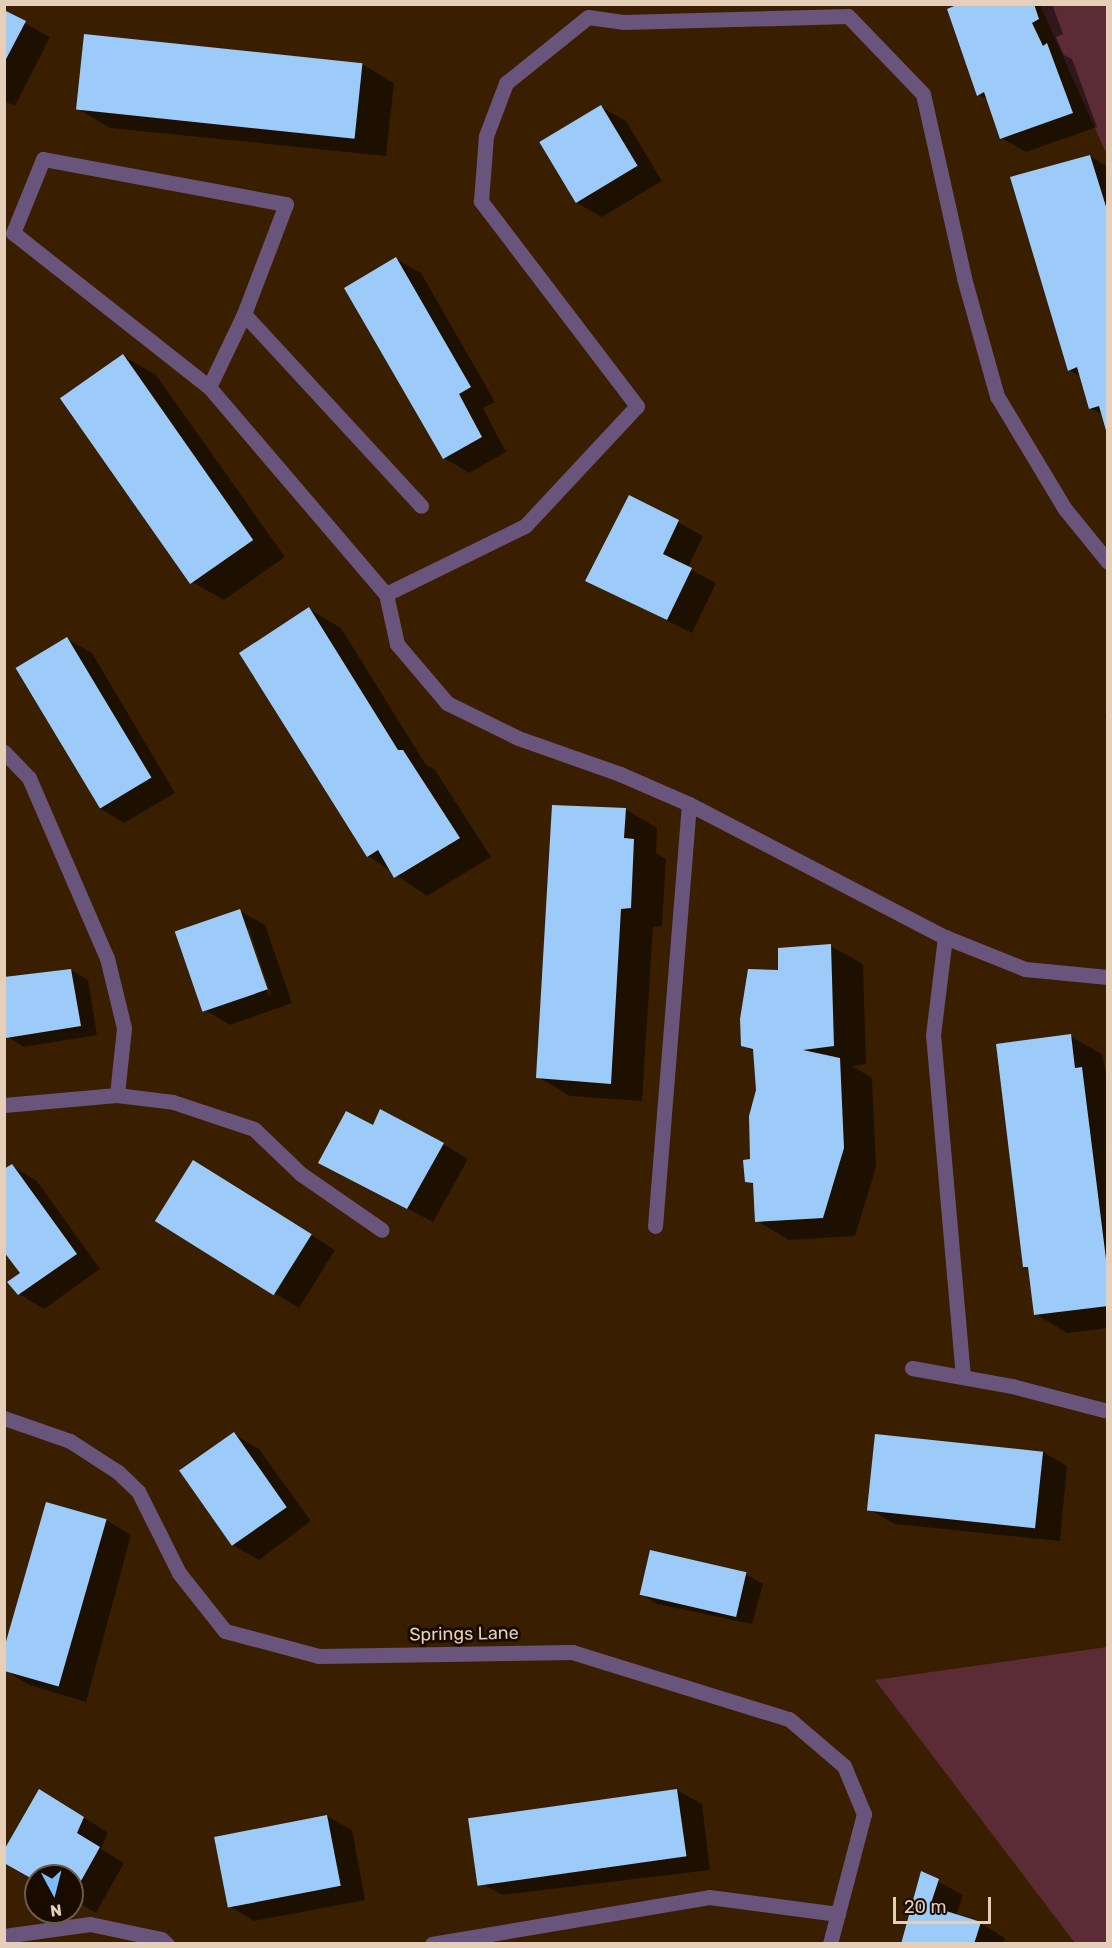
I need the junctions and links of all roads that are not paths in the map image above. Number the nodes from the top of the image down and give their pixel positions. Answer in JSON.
{"nodes":[{"id":1,"x":9,"y":231,"type":"edge"},
{"id":2,"x":244,"y":314,"type":"junction"},
{"id":3,"x":209,"y":387,"type":"junction"},
{"id":4,"x":421,"y":506,"type":"dead end"},
{"id":5,"x":1107,"y":562,"type":"edge"},
{"id":6,"x":386,"y":594,"type":"junction"},
{"id":7,"x":4,"y":752,"type":"edge"},
{"id":8,"x":689,"y":804,"type":"junction"},
{"id":9,"x":945,"y":937,"type":"junction"},
{"id":10,"x":1107,"y":977,"type":"edge"},
{"id":11,"x":117,"y":1095,"type":"junction"},
{"id":12,"x":4,"y":1105,"type":"edge"},
{"id":13,"x":655,"y":1226,"type":"dead end"},
{"id":14,"x":382,"y":1230,"type":"dead end"},
{"id":15,"x":912,"y":1368,"type":"dead end"},
{"id":16,"x":963,"y":1377,"type":"junction"},
{"id":17,"x":1107,"y":1411,"type":"edge"},
{"id":18,"x":4,"y":1418,"type":"edge"},
{"id":19,"x":838,"y":1914,"type":"junction"},
{"id":20,"x":4,"y":1936,"type":"edge"},
{"id":21,"x":167,"y":1944,"type":"edge"},
{"id":22,"x":432,"y":1944,"type":"edge"},
{"id":23,"x":830,"y":1944,"type":"edge"}],
"edges":[{"from":1,"to":2,"type":"street"},
{"from":1,"to":3,"type":"street"},
{"from":2,"to":3,"type":"street"},
{"from":2,"to":4,"type":"street"},
{"from":3,"to":6,"type":"street"},
{"from":5,"to":6,"type":"street"},
{"from":6,"to":8,"type":"street"},
{"from":7,"to":11,"type":"street"},
{"from":8,"to":9,"type":"street"},
{"from":8,"to":13,"type":"street"},
{"from":9,"to":10,"type":"street"},
{"from":9,"to":16,"type":"street"},
{"from":11,"to":12,"type":"street"},
{"from":11,"to":14,"type":"street"},
{"from":15,"to":16,"type":"street"},
{"from":16,"to":17,"type":"street"},
{"from":18,"to":19,"type":"street","name":"Springs Lane"},
{"from":19,"to":22,"type":"street"},
{"from":19,"to":23,"type":"street","name":"Springs Lane"},
{"from":20,"to":21,"type":"street"}]}
